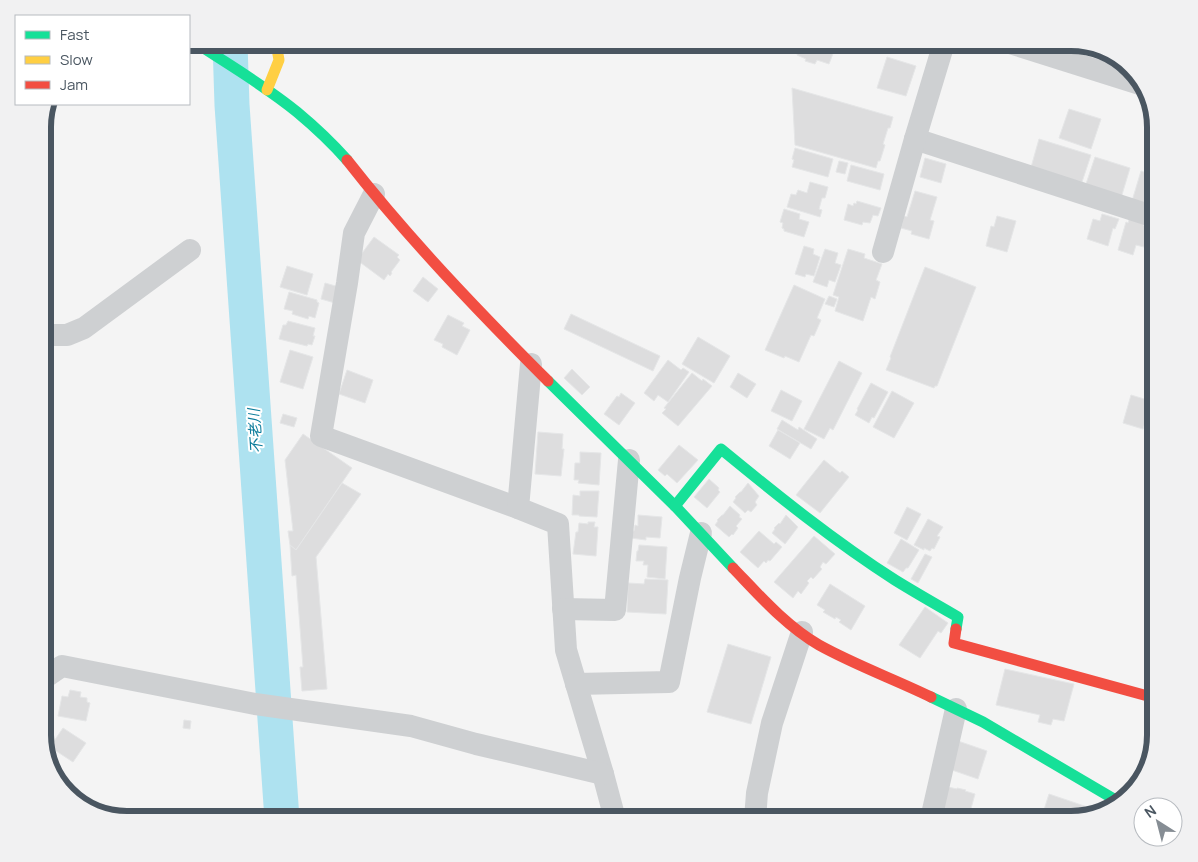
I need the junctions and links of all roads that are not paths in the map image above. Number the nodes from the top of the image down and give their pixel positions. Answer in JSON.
{"nodes":[{"id":1,"x":210,"y":51,"type":"edge"},
{"id":2,"x":278,"y":51,"type":"edge"},
{"id":3,"x":941,"y":51,"type":"edge"},
{"id":4,"x":1038,"y":51,"type":"edge"},
{"id":5,"x":1131,"y":81,"type":"edge"},
{"id":6,"x":268,"y":90,"type":"junction"},
{"id":7,"x":915,"y":139,"type":"junction"},
{"id":8,"x":374,"y":194,"type":"junction"},
{"id":9,"x":1147,"y":214,"type":"edge"},
{"id":10,"x":190,"y":250,"type":"dead end"},
{"id":11,"x":883,"y":252,"type":"dead end"},
{"id":12,"x":51,"y":335,"type":"edge"},
{"id":13,"x":530,"y":364,"type":"junction"},
{"id":14,"x":629,"y":460,"type":"junction"},
{"id":15,"x":675,"y":506,"type":"junction"},
{"id":16,"x":518,"y":508,"type":"junction"},
{"id":17,"x":701,"y":533,"type":"junction"},
{"id":18,"x":563,"y":609,"type":"junction"},
{"id":19,"x":802,"y":632,"type":"junction"},
{"id":20,"x":51,"y":674,"type":"edge"},
{"id":21,"x":576,"y":684,"type":"junction"},
{"id":22,"x":1147,"y":696,"type":"edge"},
{"id":23,"x":956,"y":709,"type":"junction"},
{"id":24,"x":603,"y":774,"type":"junction"},
{"id":25,"x":1113,"y":798,"type":"edge"},
{"id":26,"x":613,"y":811,"type":"edge"},
{"id":27,"x":755,"y":811,"type":"edge"},
{"id":28,"x":933,"y":811,"type":"edge"}],
"edges":[{"from":1,"to":6,"type":"street"},
{"from":2,"to":6,"type":"street"},
{"from":3,"to":7,"type":"street"},
{"from":4,"to":5,"type":"street"},
{"from":6,"to":8,"type":"street"},
{"from":7,"to":9,"type":"street"},
{"from":7,"to":11,"type":"street"},
{"from":8,"to":13,"type":"street"},
{"from":8,"to":16,"type":"street"},
{"from":10,"to":12,"type":"street"},
{"from":13,"to":14,"type":"street"},
{"from":13,"to":16,"type":"street"},
{"from":14,"to":15,"type":"street"},
{"from":14,"to":18,"type":"street"},
{"from":15,"to":17,"type":"street"},
{"from":15,"to":22,"type":"street"},
{"from":16,"to":18,"type":"street"},
{"from":17,"to":19,"type":"street"},
{"from":17,"to":21,"type":"street"},
{"from":18,"to":21,"type":"street"},
{"from":19,"to":23,"type":"street"},
{"from":19,"to":27,"type":"street"},
{"from":20,"to":24,"type":"street"},
{"from":21,"to":24,"type":"street"},
{"from":23,"to":25,"type":"street"},
{"from":23,"to":28,"type":"street"},
{"from":24,"to":26,"type":"street"}]}
